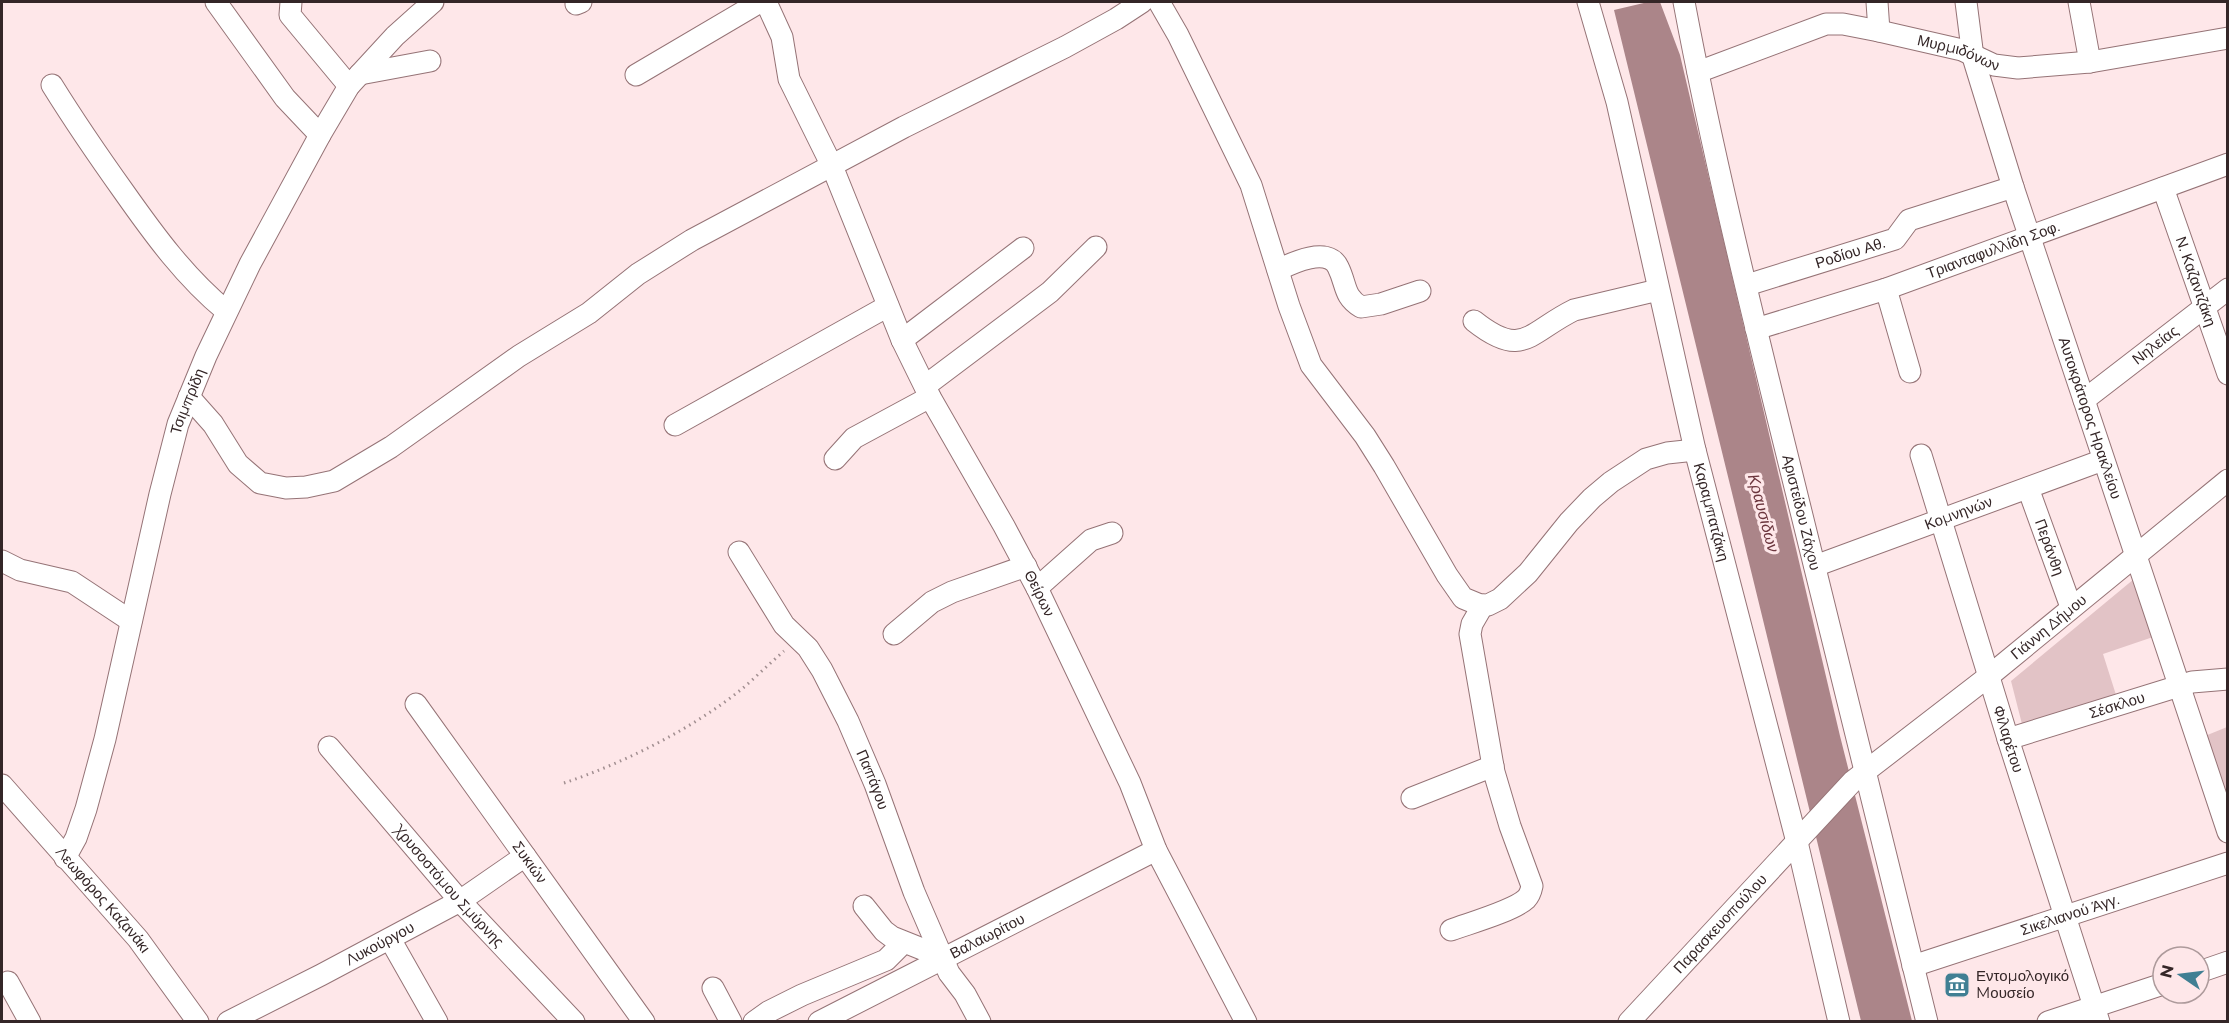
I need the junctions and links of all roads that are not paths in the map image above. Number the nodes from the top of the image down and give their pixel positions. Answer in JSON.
{"nodes":[{"id":1,"x":216,"y":2,"type":"edge"},
{"id":2,"x":291,"y":2,"type":"edge"},
{"id":3,"x":433,"y":2,"type":"edge"},
{"id":4,"x":760,"y":2,"type":"edge"},
{"id":5,"x":766,"y":2,"type":"edge"},
{"id":6,"x":1142,"y":2,"type":"edge"},
{"id":7,"x":1159,"y":2,"type":"edge"},
{"id":8,"x":1588,"y":2,"type":"edge"},
{"id":9,"x":1677,"y":2,"type":"edge"},
{"id":10,"x":1684,"y":2,"type":"edge"},
{"id":11,"x":1877,"y":2,"type":"edge"},
{"id":12,"x":1966,"y":2,"type":"edge"},
{"id":13,"x":2079,"y":2,"type":"edge"},
{"id":14,"x":1879,"y":31,"type":"junction"},
{"id":15,"x":1690,"y":36,"type":"junction"},
{"id":16,"x":2228,"y":38,"type":"edge"},
{"id":17,"x":1973,"y":57,"type":"junction"},
{"id":18,"x":430,"y":61,"type":"dead end"},
{"id":19,"x":2090,"y":62,"type":"junction"},
{"id":20,"x":1698,"y":72,"type":"junction"},
{"id":21,"x":636,"y":75,"type":"dead end"},
{"id":22,"x":354,"y":80,"type":"junction"},
{"id":23,"x":52,"y":85,"type":"dead end"},
{"id":24,"x":320,"y":135,"type":"junction"},
{"id":25,"x":2228,"y":164,"type":"edge"},
{"id":26,"x":832,"y":166,"type":"junction"},
{"id":27,"x":2013,"y":188,"type":"junction"},
{"id":28,"x":2163,"y":188,"type":"junction"},
{"id":29,"x":2030,"y":237,"type":"junction"},
{"id":30,"x":1096,"y":247,"type":"dead end"},
{"id":31,"x":1023,"y":248,"type":"dead end"},
{"id":32,"x":1278,"y":270,"type":"junction"},
{"id":33,"x":1746,"y":285,"type":"junction"},
{"id":34,"x":1886,"y":289,"type":"junction"},
{"id":35,"x":2228,"y":289,"type":"edge"},
{"id":36,"x":1658,"y":290,"type":"junction"},
{"id":37,"x":1420,"y":291,"type":"dead end"},
{"id":38,"x":888,"y":306,"type":"junction"},
{"id":39,"x":2204,"y":306,"type":"junction"},
{"id":40,"x":226,"y":312,"type":"junction"},
{"id":41,"x":1474,"y":321,"type":"dead end"},
{"id":42,"x":1756,"y":329,"type":"junction"},
{"id":43,"x":902,"y":340,"type":"junction"},
{"id":44,"x":1910,"y":372,"type":"dead end"},
{"id":45,"x":2228,"y":374,"type":"edge"},
{"id":46,"x":927,"y":392,"type":"junction"},
{"id":47,"x":189,"y":397,"type":"junction"},
{"id":48,"x":2084,"y":400,"type":"junction"},
{"id":49,"x":675,"y":425,"type":"dead end"},
{"id":50,"x":1695,"y":450,"type":"junction"},
{"id":51,"x":1921,"y":455,"type":"dead end"},
{"id":52,"x":835,"y":459,"type":"dead end"},
{"id":53,"x":2103,"y":460,"type":"junction"},
{"id":54,"x":2228,"y":480,"type":"edge"},
{"id":55,"x":2028,"y":488,"type":"junction"},
{"id":56,"x":1941,"y":521,"type":"junction"},
{"id":57,"x":1112,"y":533,"type":"dead end"},
{"id":58,"x":739,"y":552,"type":"dead end"},
{"id":59,"x":2136,"y":555,"type":"junction"},
{"id":60,"x":2,"y":561,"type":"edge"},
{"id":61,"x":1026,"y":566,"type":"junction"},
{"id":62,"x":1815,"y":566,"type":"junction"},
{"id":63,"x":1037,"y":588,"type":"junction"},
{"id":64,"x":1484,"y":605,"type":"junction"},
{"id":65,"x":2071,"y":607,"type":"junction"},
{"id":66,"x":131,"y":621,"type":"junction"},
{"id":67,"x":894,"y":634,"type":"dead end"},
{"id":68,"x":1989,"y":676,"type":"junction"},
{"id":69,"x":2228,"y":679,"type":"edge"},
{"id":70,"x":2179,"y":686,"type":"junction"},
{"id":71,"x":416,"y":704,"type":"dead end"},
{"id":72,"x":2008,"y":739,"type":"junction"},
{"id":73,"x":329,"y":747,"type":"dead end"},
{"id":74,"x":1493,"y":766,"type":"junction"},
{"id":75,"x":1860,"y":776,"type":"junction"},
{"id":76,"x":2,"y":785,"type":"edge"},
{"id":77,"x":1412,"y":798,"type":"dead end"},
{"id":78,"x":2228,"y":832,"type":"edge"},
{"id":79,"x":1803,"y":835,"type":"junction"},
{"id":80,"x":1156,"y":850,"type":"junction"},
{"id":81,"x":525,"y":856,"type":"junction"},
{"id":82,"x":65,"y":858,"type":"junction"},
{"id":83,"x":2228,"y":863,"type":"edge"},
{"id":84,"x":460,"y":901,"type":"junction"},
{"id":85,"x":864,"y":906,"type":"dead end"},
{"id":86,"x":2065,"y":916,"type":"junction"},
{"id":87,"x":1451,"y":930,"type":"dead end"},
{"id":88,"x":390,"y":939,"type":"junction"},
{"id":89,"x":903,"y":943,"type":"junction"},
{"id":90,"x":942,"y":957,"type":"junction"},
{"id":91,"x":2228,"y":962,"type":"edge"},
{"id":92,"x":1913,"y":966,"type":"junction"},
{"id":93,"x":2211,"y":968,"type":"edge"},
{"id":94,"x":8,"y":982,"type":"dead end"},
{"id":95,"x":713,"y":988,"type":"dead end"},
{"id":96,"x":2151,"y":989,"type":"edge"},
{"id":97,"x":2096,"y":1014,"type":"edge"},
{"id":98,"x":30,"y":1022,"type":"edge"},
{"id":99,"x":198,"y":1022,"type":"edge"},
{"id":100,"x":228,"y":1022,"type":"edge"},
{"id":101,"x":437,"y":1022,"type":"edge"},
{"id":102,"x":574,"y":1022,"type":"edge"},
{"id":103,"x":644,"y":1022,"type":"edge"},
{"id":104,"x":731,"y":1022,"type":"edge"},
{"id":105,"x":754,"y":1022,"type":"edge"},
{"id":106,"x":819,"y":1022,"type":"edge"},
{"id":107,"x":980,"y":1022,"type":"edge"},
{"id":108,"x":1246,"y":1022,"type":"edge"},
{"id":109,"x":1629,"y":1022,"type":"edge"},
{"id":110,"x":1839,"y":1022,"type":"edge"},
{"id":111,"x":1927,"y":1022,"type":"edge"},
{"id":112,"x":2048,"y":1022,"type":"edge"}],
"edges":[{"from":1,"to":24,"type":"street"},
{"from":2,"to":22,"type":"street"},
{"from":3,"to":22,"type":"street","name":"Τσιμπρίδη"},
{"from":4,"to":21,"type":"street"},
{"from":5,"to":26,"type":"street","name":"Θείρων"},
{"from":6,"to":26,"type":"street"},
{"from":7,"to":32,"type":"street"},
{"from":8,"to":36,"type":"street","name":"Καραμπατζάκη"},
{"from":9,"to":15,"type":"street"},
{"from":10,"to":15,"type":"street","name":"Αριστείδου Ζάχου"},
{"from":11,"to":14,"type":"street"},
{"from":12,"to":17,"type":"street","name":"Αυτοκράτορος Ηρακλείου"},
{"from":13,"to":19,"type":"street"},
{"from":14,"to":17,"type":"street","name":"Μυρμιδόνων"},
{"from":14,"to":20,"type":"street","name":"Μυρμιδόνων"},
{"from":15,"to":20,"type":"street","name":"Αριστείδου Ζάχου"},
{"from":16,"to":19,"type":"street","name":"Μυρμιδόνων"},
{"from":17,"to":19,"type":"street","name":"Μυρμιδόνων"},
{"from":17,"to":27,"type":"street","name":"Αυτοκράτορος Ηρακλείου"},
{"from":18,"to":22,"type":"street"},
{"from":20,"to":33,"type":"street","name":"Αριστείδου Ζάχου"},
{"from":22,"to":24,"type":"street","name":"Τσιμπρίδη"},
{"from":23,"to":40,"type":"street"},
{"from":24,"to":40,"type":"street","name":"Τσιμπρίδη"},
{"from":25,"to":28,"type":"street","name":"Τριανταφυλλίδη Σοφ."},
{"from":26,"to":38,"type":"street","name":"Θείρων"},
{"from":26,"to":47,"type":"street"},
{"from":27,"to":29,"type":"street","name":"Αυτοκράτορος Ηρακλείου"},
{"from":27,"to":33,"type":"street","name":"Ροδίου Αθ."},
{"from":28,"to":29,"type":"street","name":"Τριανταφυλλίδη Σοφ."},
{"from":28,"to":39,"type":"street","name":"Ν. Καζαντζάκη"},
{"from":29,"to":34,"type":"street","name":"Τριανταφυλλίδη Σοφ."},
{"from":29,"to":48,"type":"street","name":"Αυτοκράτορος Ηρακλείου"},
{"from":30,"to":46,"type":"street"},
{"from":31,"to":43,"type":"street"},
{"from":32,"to":37,"type":"street"},
{"from":32,"to":64,"type":"street"},
{"from":33,"to":42,"type":"street","name":"Αριστείδου Ζάχου"},
{"from":34,"to":42,"type":"street","name":"Τριανταφυλλίδη Σοφ."},
{"from":34,"to":44,"type":"street"},
{"from":35,"to":39,"type":"street","name":"Νηλείας"},
{"from":36,"to":41,"type":"street"},
{"from":36,"to":50,"type":"street","name":"Καραμπατζάκη"},
{"from":38,"to":43,"type":"street","name":"Θείρων"},
{"from":38,"to":49,"type":"street"},
{"from":39,"to":45,"type":"street","name":"Ν. Καζαντζάκη"},
{"from":39,"to":48,"type":"street","name":"Νηλείας"},
{"from":40,"to":47,"type":"street","name":"Τσιμπρίδη"},
{"from":42,"to":62,"type":"street","name":"Αριστείδου Ζάχου"},
{"from":43,"to":46,"type":"street","name":"Θείρων"},
{"from":46,"to":52,"type":"street"},
{"from":46,"to":61,"type":"street","name":"Θείρων"},
{"from":47,"to":66,"type":"street","name":"Τσιμπρίδη"},
{"from":48,"to":53,"type":"street","name":"Αυτοκράτορος Ηρακλείου"},
{"from":50,"to":64,"type":"street"},
{"from":50,"to":79,"type":"street","name":"Καραμπατζάκη"},
{"from":51,"to":56,"type":"street","name":"Φιλαρέτου"},
{"from":53,"to":55,"type":"street","name":"Κομνηνών"},
{"from":53,"to":59,"type":"street","name":"Αυτοκράτορος Ηρακλείου"},
{"from":54,"to":59,"type":"street","name":"Γιάννη Δήμου"},
{"from":55,"to":56,"type":"street","name":"Κομνηνών"},
{"from":55,"to":65,"type":"street","name":"Περάνθη"},
{"from":56,"to":62,"type":"street","name":"Κομνηνών"},
{"from":56,"to":68,"type":"street","name":"Φιλαρέτου"},
{"from":57,"to":63,"type":"street"},
{"from":58,"to":90,"type":"street","name":"Παπάγου"},
{"from":59,"to":65,"type":"street","name":"Γιάννη Δήμου"},
{"from":59,"to":70,"type":"street","name":"Αυτοκράτορος Ηρακλείου"},
{"from":60,"to":66,"type":"street"},
{"from":61,"to":63,"type":"street","name":"Θείρων"},
{"from":61,"to":67,"type":"street"},
{"from":62,"to":75,"type":"street","name":"Αριστείδου Ζάχου"},
{"from":63,"to":80,"type":"street","name":"Θείρων"},
{"from":64,"to":74,"type":"street"},
{"from":65,"to":68,"type":"street","name":"Γιάννη Δήμου"},
{"from":66,"to":82,"type":"street","name":"Τσιμπρίδη"},
{"from":68,"to":72,"type":"street","name":"Φιλαρέτου"},
{"from":68,"to":75,"type":"street","name":"Γιάννη Δήμου"},
{"from":69,"to":70,"type":"street","name":"Σέσκλου"},
{"from":70,"to":72,"type":"street","name":"Σέσκλου"},
{"from":70,"to":78,"type":"street","name":"Αυτοκράτορος Ηρακλείου"},
{"from":71,"to":81,"type":"street","name":"Συκιών"},
{"from":72,"to":86,"type":"street","name":"Φιλαρέτου"},
{"from":73,"to":84,"type":"street","name":"Χρυσοστόμου Σμύρνης"},
{"from":74,"to":77,"type":"street"},
{"from":74,"to":87,"type":"street"},
{"from":75,"to":79,"type":"street","name":"Παρασκευοπούλου"},
{"from":75,"to":92,"type":"street","name":"Αριστείδου Ζάχου"},
{"from":76,"to":82,"type":"street","name":"Λεωφόρος Καζανάκι"},
{"from":79,"to":109,"type":"street","name":"Παρασκευοπούλου"},
{"from":79,"to":110,"type":"street","name":"Καραμπατζάκη"},
{"from":80,"to":90,"type":"street","name":"Βαλαωρίτου"},
{"from":80,"to":108,"type":"street","name":"Θείρων"},
{"from":81,"to":84,"type":"street","name":"Λυκούργου"},
{"from":81,"to":103,"type":"street","name":"Συκιών"},
{"from":82,"to":99,"type":"street","name":"Λεωφόρος Καζανάκι"},
{"from":83,"to":86,"type":"street","name":"Σικελιανού Άγγ."},
{"from":84,"to":88,"type":"street","name":"Λυκούργου"},
{"from":84,"to":102,"type":"street","name":"Χρυσοστόμου Σμύρνης"},
{"from":85,"to":89,"type":"street"},
{"from":86,"to":92,"type":"street","name":"Σικελιανού Άγγ."},
{"from":86,"to":97,"type":"street","name":"Φιλαρέτου"},
{"from":88,"to":100,"type":"street","name":"Λυκούργου"},
{"from":88,"to":101,"type":"street"},
{"from":89,"to":90,"type":"street"},
{"from":89,"to":105,"type":"street"},
{"from":90,"to":106,"type":"street","name":"Βαλαωρίτου"},
{"from":90,"to":107,"type":"street","name":"Παπάγου"},
{"from":91,"to":93,"type":"street"},
{"from":92,"to":111,"type":"street","name":"Αριστείδου Ζάχου"},
{"from":94,"to":98,"type":"street"},
{"from":95,"to":104,"type":"street"},
{"from":96,"to":97,"type":"street"},
{"from":97,"to":112,"type":"street"}]}
